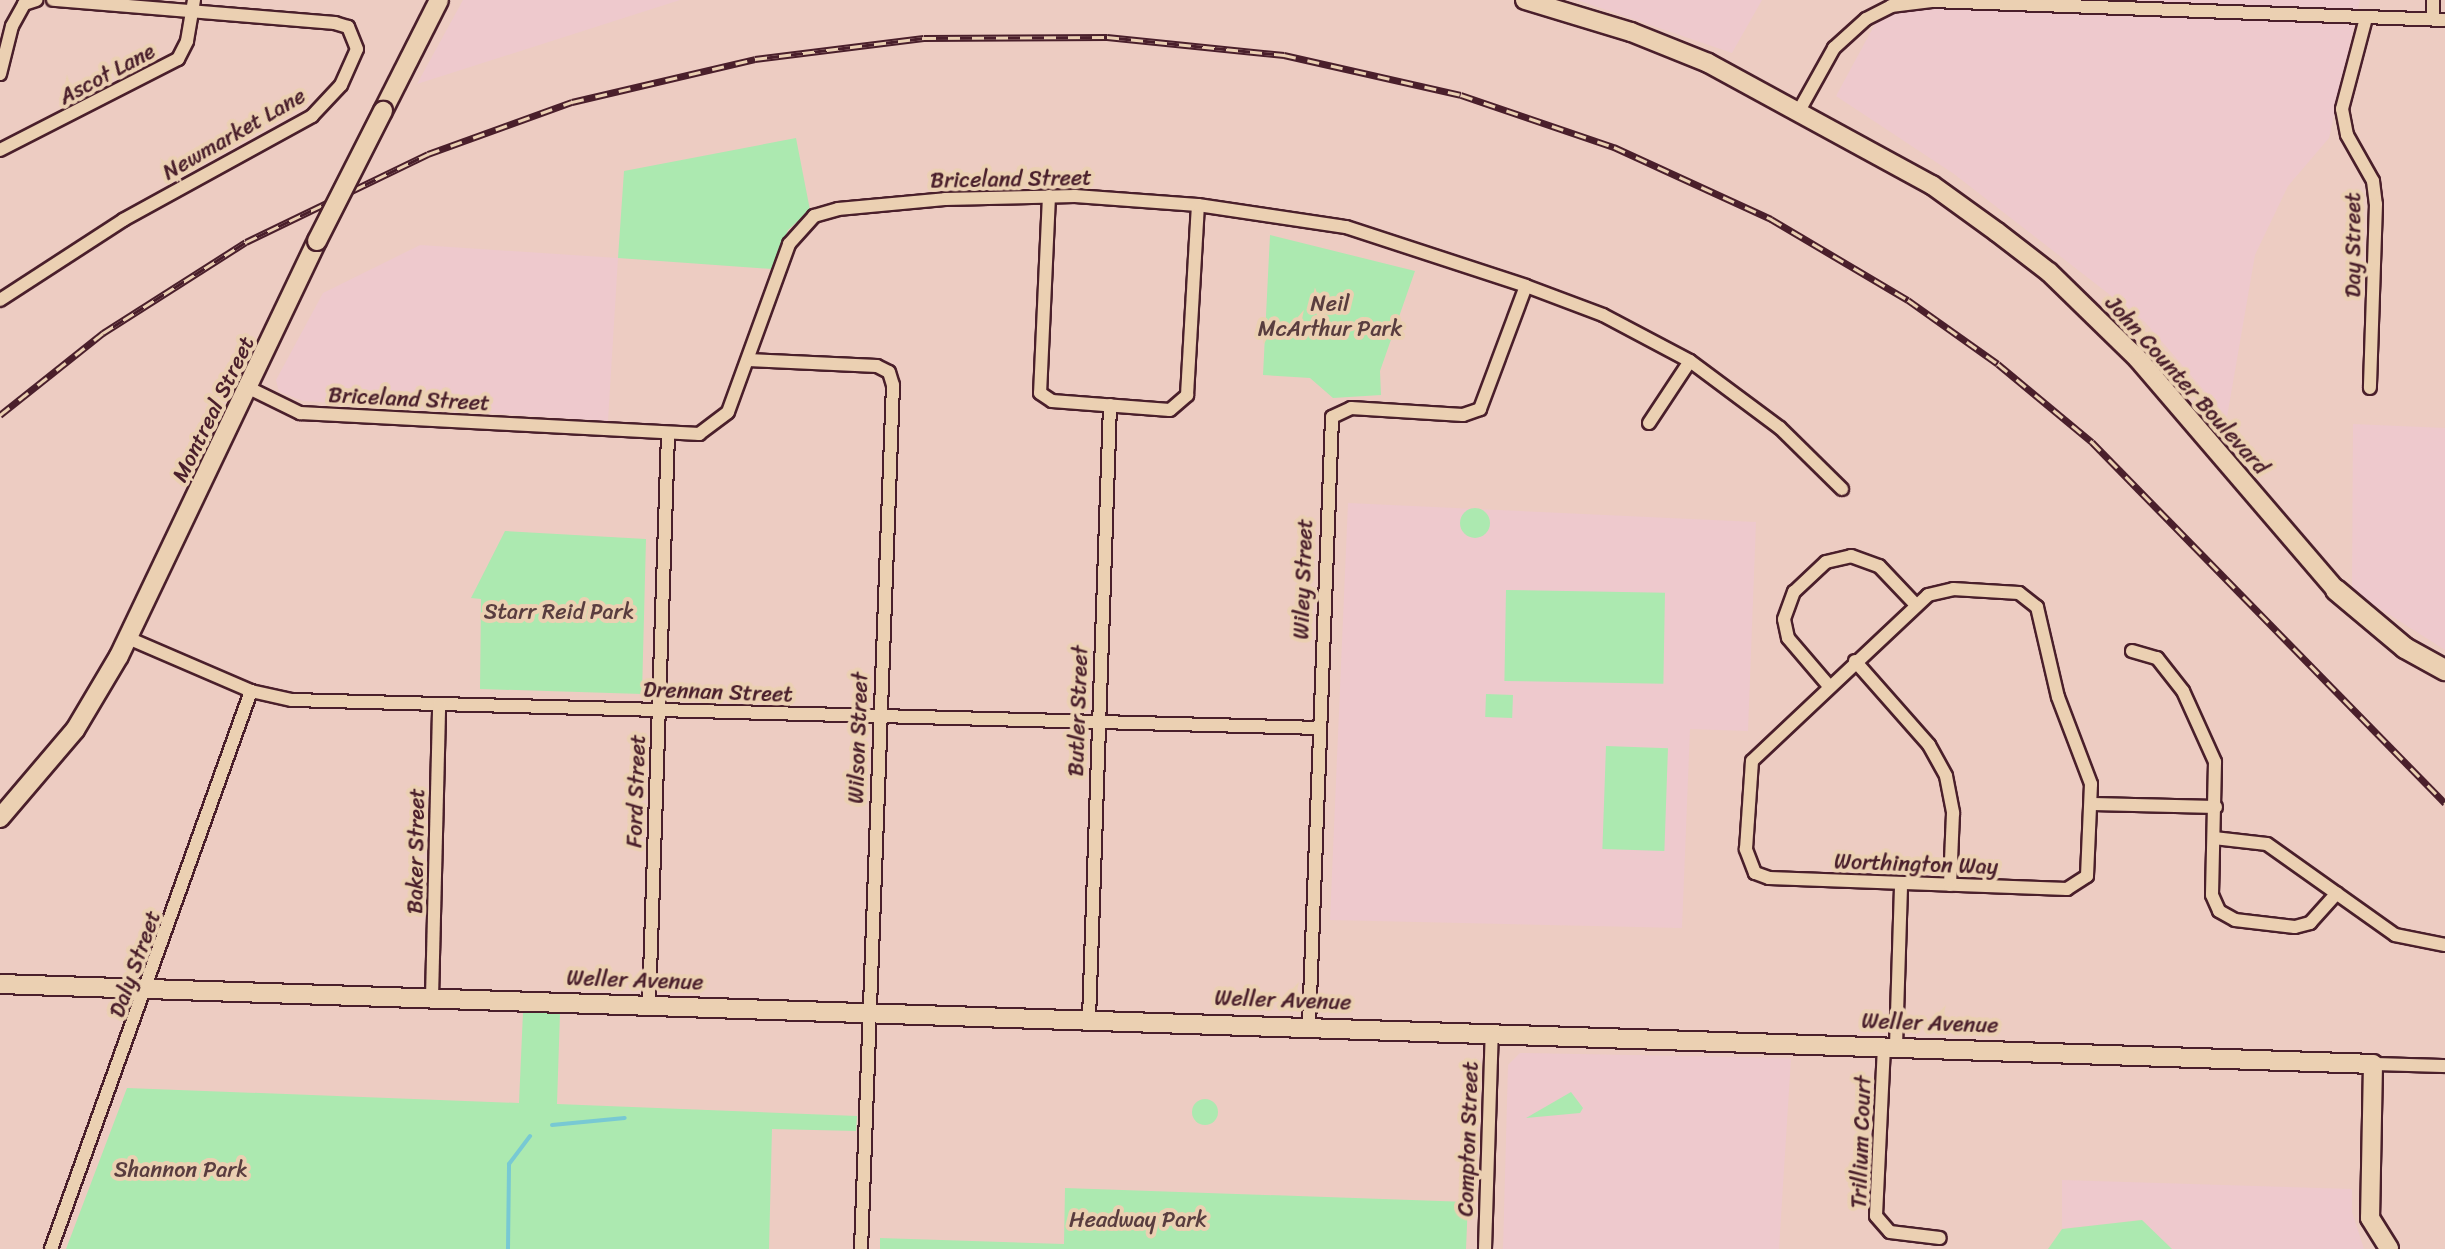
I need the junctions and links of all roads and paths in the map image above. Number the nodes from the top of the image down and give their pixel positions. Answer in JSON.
{"nodes":[{"id":1,"x":36,"y":0,"type":"edge"},
{"id":2,"x":53,"y":0,"type":"edge"},
{"id":3,"x":439,"y":0,"type":"edge"},
{"id":4,"x":1525,"y":0,"type":"edge"},
{"id":5,"x":2433,"y":0,"type":"edge"},
{"id":6,"x":2132,"y":5,"type":"edge"},
{"id":7,"x":193,"y":6,"type":"edge"},
{"id":8,"x":2366,"y":18,"type":"junction"},
{"id":9,"x":2439,"y":20,"type":"edge"},
{"id":10,"x":0,"y":74,"type":"edge"},
{"id":11,"x":1800,"y":109,"type":"junction"},
{"id":12,"x":0,"y":150,"type":"edge"},
{"id":13,"x":1049,"y":196,"type":"junction"},
{"id":14,"x":1198,"y":205,"type":"junction"},
{"id":15,"x":1526,"y":286,"type":"junction"},
{"id":16,"x":0,"y":300,"type":"edge"},
{"id":17,"x":748,"y":360,"type":"junction"},
{"id":18,"x":1690,"y":361,"type":"junction"},
{"id":19,"x":2370,"y":388,"type":"dead end"},
{"id":20,"x":251,"y":389,"type":"junction"},
{"id":21,"x":1110,"y":405,"type":"junction"},
{"id":22,"x":1649,"y":423,"type":"dead end"},
{"id":23,"x":668,"y":434,"type":"junction"},
{"id":24,"x":1842,"y":489,"type":"dead end"},
{"id":25,"x":2336,"y":590,"type":"joint"},
{"id":26,"x":1916,"y":605,"type":"junction"},
{"id":27,"x":128,"y":638,"type":"junction"},
{"id":28,"x":2132,"y":651,"type":"dead end"},
{"id":29,"x":1855,"y":661,"type":"junction"},
{"id":30,"x":2445,"y":670,"type":"edge"},
{"id":31,"x":1829,"y":686,"type":"junction"},
{"id":32,"x":251,"y":691,"type":"junction"},
{"id":33,"x":439,"y":704,"type":"junction"},
{"id":34,"x":659,"y":711,"type":"junction"},
{"id":35,"x":878,"y":717,"type":"junction"},
{"id":36,"x":1098,"y":725,"type":"junction"},
{"id":37,"x":1319,"y":728,"type":"junction"},
{"id":38,"x":2093,"y":804,"type":"junction"},
{"id":39,"x":2216,"y":807,"type":"junction"},
{"id":40,"x":0,"y":818,"type":"edge"},
{"id":41,"x":2214,"y":838,"type":"junction"},
{"id":42,"x":1901,"y":883,"type":"junction"},
{"id":43,"x":1950,"y":885,"type":"junction"},
{"id":44,"x":2337,"y":893,"type":"junction"},
{"id":45,"x":2445,"y":945,"type":"edge"},
{"id":46,"x":0,"y":984,"type":"edge"},
{"id":47,"x":147,"y":989,"type":"junction"},
{"id":48,"x":432,"y":998,"type":"junction"},
{"id":49,"x":649,"y":1004,"type":"junction"},
{"id":50,"x":868,"y":1011,"type":"junction"},
{"id":51,"x":1089,"y":1019,"type":"junction"},
{"id":52,"x":1309,"y":1025,"type":"junction"},
{"id":53,"x":1492,"y":1031,"type":"junction"},
{"id":54,"x":1890,"y":1046,"type":"junction"},
{"id":55,"x":2373,"y":1064,"type":"junction"},
{"id":56,"x":2445,"y":1066,"type":"edge"},
{"id":57,"x":1940,"y":1238,"type":"dead end"},
{"id":58,"x":51,"y":1249,"type":"edge"},
{"id":59,"x":861,"y":1249,"type":"edge"},
{"id":60,"x":1485,"y":1249,"type":"edge"},
{"id":61,"x":2389,"y":1249,"type":"edge"}],
"edges":[{"from":1,"to":10,"type":"street"},
{"from":2,"to":7,"type":"street","name":"Newmarket Lane"},
{"from":3,"to":20,"type":"street","name":"Montreal Street","bridge":true},
{"from":4,"to":11,"type":"street","name":"John Counter Boulevard"},
{"from":5,"to":9,"type":"street"},
{"from":6,"to":8,"type":"street"},
{"from":6,"to":11,"type":"street"},
{"from":7,"to":12,"type":"street","name":"Ascot Lane"},
{"from":7,"to":16,"type":"street","name":"Newmarket Lane"},
{"from":8,"to":9,"type":"street"},
{"from":8,"to":19,"type":"street","name":"Day Street"},
{"from":11,"to":25,"type":"street","name":"John Counter Boulevard"},
{"from":13,"to":14,"type":"street","name":"Briceland Street"},
{"from":13,"to":17,"type":"street","name":"Briceland Street"},
{"from":13,"to":21,"type":"street"},
{"from":14,"to":15,"type":"street","name":"Briceland Street"},
{"from":14,"to":21,"type":"street"},
{"from":15,"to":18,"type":"street","name":"Briceland Street"},
{"from":15,"to":37,"type":"street","name":"Wiley Street"},
{"from":17,"to":23,"type":"street","name":"Briceland Street"},
{"from":17,"to":35,"type":"street","name":"Wilson Street"},
{"from":18,"to":22,"type":"street"},
{"from":18,"to":24,"type":"street","name":"Briceland Street"},
{"from":20,"to":23,"type":"street","name":"Briceland Street"},
{"from":20,"to":27,"type":"street","name":"Montreal Street"},
{"from":21,"to":36,"type":"street","name":"Butler Street"},
{"from":23,"to":34,"type":"street","name":"Ford Street"},
{"from":25,"to":30,"type":"main road","name":"John Counter Boulevard"},
{"from":26,"to":29,"type":"street","name":"Worthington Way"},
{"from":26,"to":31,"type":"street"},
{"from":26,"to":38,"type":"street","name":"Worthington Way"},
{"from":27,"to":32,"type":"street","name":"Drennan Street"},
{"from":27,"to":40,"type":"street","name":"Montreal Street"},
{"from":28,"to":39,"type":"street"},
{"from":29,"to":31,"type":"street","name":"Worthington Way"},
{"from":29,"to":43,"type":"street"},
{"from":31,"to":42,"type":"street","name":"Worthington Way"},
{"from":32,"to":33,"type":"street","name":"Drennan Street"},
{"from":32,"to":47,"type":"street","name":"Daly Street"},
{"from":33,"to":34,"type":"street","name":"Drennan Street"},
{"from":33,"to":48,"type":"street","name":"Baker Street"},
{"from":34,"to":35,"type":"street","name":"Drennan Street"},
{"from":34,"to":49,"type":"street","name":"Ford Street"},
{"from":35,"to":36,"type":"street","name":"Drennan Street"},
{"from":35,"to":50,"type":"street","name":"Wilson Street"},
{"from":36,"to":37,"type":"street","name":"Drennan Street"},
{"from":36,"to":51,"type":"street","name":"Butler Street"},
{"from":37,"to":52,"type":"street","name":"Wiley Street"},
{"from":38,"to":39,"type":"street"},
{"from":38,"to":43,"type":"street","name":"Worthington Way"},
{"from":39,"to":41,"type":"street"},
{"from":41,"to":44,"type":"street"},
{"from":41,"to":44,"type":"street"},
{"from":42,"to":43,"type":"street","name":"Worthington Way"},
{"from":42,"to":54,"type":"street","name":"Trillium Court"},
{"from":44,"to":45,"type":"street"},
{"from":46,"to":47,"type":"street","name":"Weller Avenue"},
{"from":47,"to":48,"type":"street","name":"Weller Avenue"},
{"from":47,"to":58,"type":"street","name":"Daly Street"},
{"from":48,"to":49,"type":"street","name":"Weller Avenue"},
{"from":49,"to":50,"type":"street","name":"Weller Avenue"},
{"from":50,"to":51,"type":"street","name":"Weller Avenue"},
{"from":50,"to":59,"type":"street","name":"Wilson Street"},
{"from":51,"to":52,"type":"street","name":"Weller Avenue"},
{"from":52,"to":53,"type":"street","name":"Weller Avenue"},
{"from":53,"to":54,"type":"street","name":"Weller Avenue"},
{"from":53,"to":60,"type":"street","name":"Compton Street"},
{"from":54,"to":55,"type":"street","name":"Weller Avenue"},
{"from":54,"to":57,"type":"street","name":"Trillium Court"},
{"from":55,"to":56,"type":"street"},
{"from":55,"to":61,"type":"street"}]}
